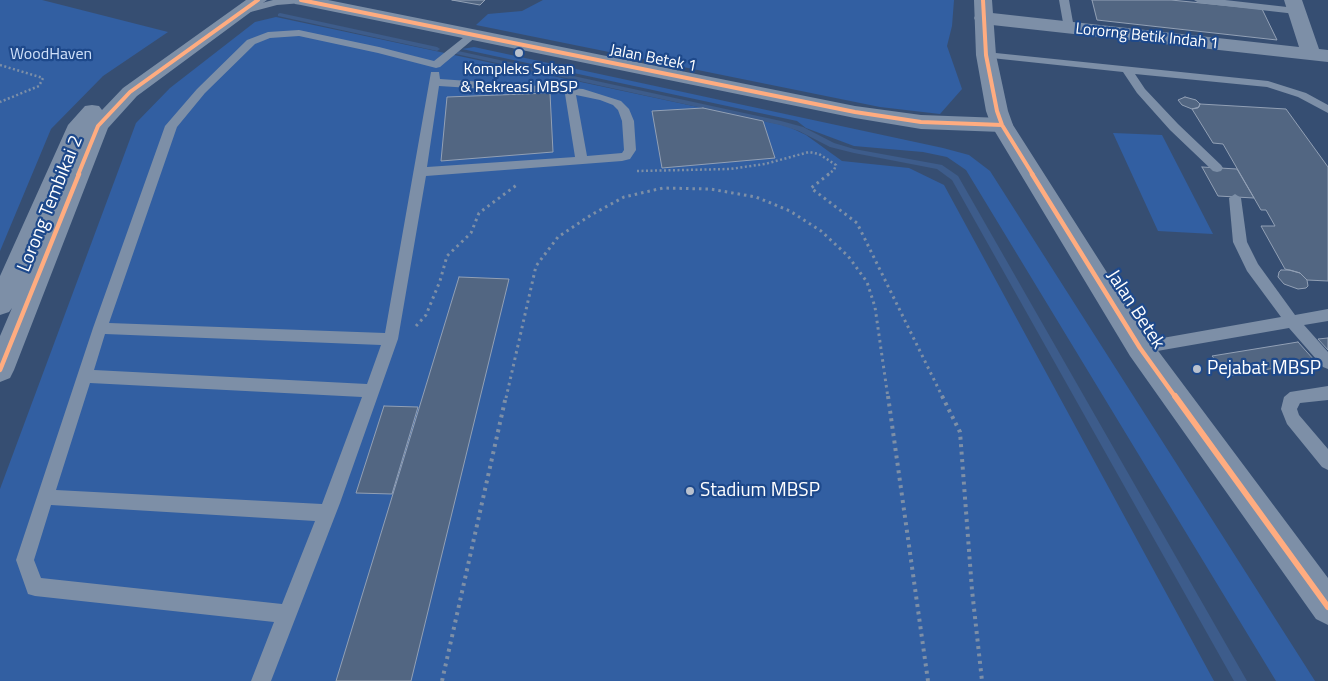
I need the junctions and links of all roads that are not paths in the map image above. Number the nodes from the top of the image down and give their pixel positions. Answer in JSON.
{"nodes":[{"id":1,"x":301,"y":0,"type":"edge"},
{"id":2,"x":1064,"y":0,"type":"edge"},
{"id":3,"x":1199,"y":0,"type":"edge"},
{"id":4,"x":245,"y":4,"type":"edge"},
{"id":5,"x":1295,"y":5,"type":"edge"},
{"id":6,"x":983,"y":9,"type":"edge"},
{"id":7,"x":1069,"y":28,"type":"junction"},
{"id":8,"x":472,"y":36,"type":"junction"},
{"id":9,"x":170,"y":54,"type":"junction"},
{"id":10,"x":986,"y":55,"type":"junction"},
{"id":11,"x":1320,"y":55,"type":"edge"},
{"id":12,"x":436,"y":65,"type":"junction"},
{"id":13,"x":1328,"y":69,"type":"edge"},
{"id":14,"x":1126,"y":70,"type":"junction"},
{"id":15,"x":434,"y":82,"type":"junction"},
{"id":16,"x":570,"y":91,"type":"junction"},
{"id":17,"x":1328,"y":110,"type":"edge"},
{"id":18,"x":1002,"y":126,"type":"junction"},
{"id":19,"x":582,"y":160,"type":"junction"},
{"id":20,"x":1217,"y":168,"type":"dead end"},
{"id":21,"x":421,"y":172,"type":"junction"},
{"id":22,"x":1235,"y":198,"type":"dead end"},
{"id":23,"x":0,"y":305,"type":"edge"},
{"id":24,"x":1328,"y":315,"type":"edge"},
{"id":25,"x":1291,"y":320,"type":"junction"},
{"id":26,"x":100,"y":328,"type":"junction"},
{"id":27,"x":391,"y":339,"type":"junction"},
{"id":28,"x":1140,"y":348,"type":"junction"},
{"id":29,"x":1328,"y":364,"type":"edge"},
{"id":30,"x":0,"y":370,"type":"edge"},
{"id":31,"x":84,"y":376,"type":"junction"},
{"id":32,"x":372,"y":391,"type":"junction"},
{"id":33,"x":1328,"y":393,"type":"edge"},
{"id":34,"x":1328,"y":462,"type":"edge"},
{"id":35,"x":45,"y":496,"type":"junction"},
{"id":36,"x":327,"y":513,"type":"junction"},
{"id":37,"x":1328,"y":607,"type":"edge"},
{"id":38,"x":288,"y":614,"type":"junction"},
{"id":39,"x":261,"y":681,"type":"edge"}],
"edges":[{"from":1,"to":4,"type":"lane"},
{"from":1,"to":8,"type":"street","name":"Jalan Betek 1"},
{"from":2,"to":7,"type":"lane"},
{"from":3,"to":5,"type":"lane"},
{"from":4,"to":9,"type":"street","name":"Lorong Tembikai 2"},
{"from":5,"to":11,"type":"street"},
{"from":6,"to":7,"type":"street","name":"Lororng Betik Indah 1"},
{"from":6,"to":10,"type":"street","name":"Jalan Betek"},
{"from":7,"to":11,"type":"street","name":"Lororng Betik Indah 1"},
{"from":8,"to":12,"type":"lane"},
{"from":8,"to":18,"type":"street","name":"Jalan Betek 1"},
{"from":9,"to":23,"type":"street","name":"Lorong Tembikai 2"},
{"from":9,"to":30,"type":"street","name":"Lorong Tembikai 2"},
{"from":10,"to":14,"type":"lane"},
{"from":10,"to":18,"type":"street","name":"Jalan Betek"},
{"from":11,"to":13,"type":"street"},
{"from":12,"to":15,"type":"lane"},
{"from":12,"to":26,"type":"lane"},
{"from":14,"to":17,"type":"lane"},
{"from":14,"to":20,"type":"lane"},
{"from":15,"to":16,"type":"lane"},
{"from":15,"to":21,"type":"lane"},
{"from":16,"to":19,"type":"lane"},
{"from":16,"to":19,"type":"lane"},
{"from":18,"to":28,"type":"street","name":"Jalan Betek"},
{"from":19,"to":21,"type":"lane"},
{"from":21,"to":27,"type":"lane"},
{"from":22,"to":25,"type":"lane"},
{"from":24,"to":25,"type":"lane"},
{"from":25,"to":28,"type":"lane"},
{"from":25,"to":29,"type":"lane"},
{"from":26,"to":27,"type":"lane"},
{"from":26,"to":31,"type":"lane"},
{"from":27,"to":32,"type":"lane"},
{"from":28,"to":37,"type":"street","name":"Jalan Betek"},
{"from":31,"to":32,"type":"lane"},
{"from":31,"to":35,"type":"lane"},
{"from":32,"to":36,"type":"lane"},
{"from":33,"to":34,"type":"lane"},
{"from":35,"to":36,"type":"lane"},
{"from":35,"to":38,"type":"lane"},
{"from":36,"to":38,"type":"lane"},
{"from":38,"to":39,"type":"lane"}]}
